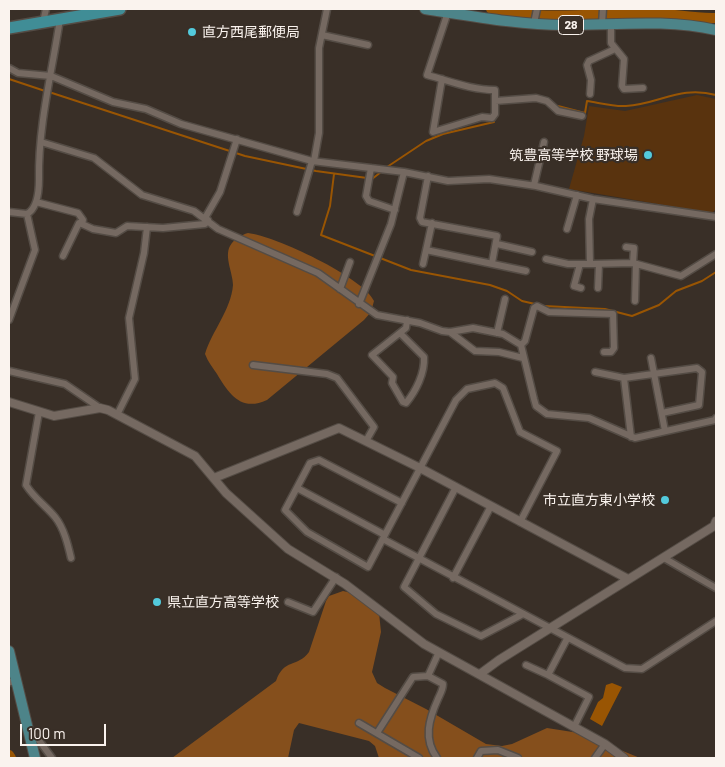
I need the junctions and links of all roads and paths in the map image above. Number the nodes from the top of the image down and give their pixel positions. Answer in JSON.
{"nodes":[{"id":1,"x":46,"y":9,"type":"edge"},
{"id":2,"x":120,"y":9,"type":"edge"},
{"id":3,"x":327,"y":9,"type":"edge"},
{"id":4,"x":425,"y":9,"type":"edge"},
{"id":5,"x":537,"y":9,"type":"edge"},
{"id":6,"x":603,"y":9,"type":"edge"},
{"id":7,"x":448,"y":12,"type":"junction"},
{"id":8,"x":60,"y":19,"type":"junction"},
{"id":9,"x":42,"y":22,"type":"junction"},
{"id":10,"x":534,"y":23,"type":"junction"},
{"id":11,"x":605,"y":24,"type":"junction"},
{"id":12,"x":9,"y":28,"type":"edge"},
{"id":13,"x":716,"y":30,"type":"edge"},
{"id":14,"x":322,"y":35,"type":"junction"},
{"id":15,"x":368,"y":46,"type":"dead end"},
{"id":16,"x":615,"y":49,"type":"junction"},
{"id":17,"x":9,"y":68,"type":"edge"},
{"id":18,"x":51,"y":76,"type":"junction"},
{"id":19,"x":442,"y":78,"type":"junction"},
{"id":20,"x":643,"y":88,"type":"dead end"},
{"id":21,"x":590,"y":94,"type":"dead end"},
{"id":22,"x":495,"y":101,"type":"junction"},
{"id":23,"x":582,"y":116,"type":"dead end"},
{"id":24,"x":237,"y":139,"type":"junction"},
{"id":25,"x":41,"y":142,"type":"junction"},
{"id":26,"x":544,"y":142,"type":"dead end"},
{"id":27,"x":313,"y":161,"type":"junction"},
{"id":28,"x":371,"y":168,"type":"junction"},
{"id":29,"x":404,"y":172,"type":"junction"},
{"id":30,"x":428,"y":176,"type":"junction"},
{"id":31,"x":534,"y":185,"type":"junction"},
{"id":32,"x":576,"y":195,"type":"junction"},
{"id":33,"x":593,"y":199,"type":"junction"},
{"id":34,"x":36,"y":202,"type":"junction"},
{"id":35,"x":395,"y":210,"type":"junction"},
{"id":36,"x":9,"y":212,"type":"edge"},
{"id":37,"x":297,"y":212,"type":"dead end"},
{"id":38,"x":27,"y":214,"type":"junction"},
{"id":39,"x":716,"y":217,"type":"edge"},
{"id":40,"x":206,"y":219,"type":"junction"},
{"id":41,"x":432,"y":223,"type":"junction"},
{"id":42,"x":82,"y":224,"type":"junction"},
{"id":43,"x":146,"y":227,"type":"junction"},
{"id":44,"x":567,"y":229,"type":"dead end"},
{"id":45,"x":496,"y":244,"type":"junction"},
{"id":46,"x":626,"y":247,"type":"dead end"},
{"id":47,"x":426,"y":250,"type":"junction"},
{"id":48,"x":532,"y":252,"type":"dead end"},
{"id":49,"x":716,"y":254,"type":"edge"},
{"id":50,"x":63,"y":256,"type":"dead end"},
{"id":51,"x":546,"y":259,"type":"dead end"},
{"id":52,"x":350,"y":262,"type":"dead end"},
{"id":53,"x":492,"y":263,"type":"junction"},
{"id":54,"x":423,"y":264,"type":"dead end"},
{"id":55,"x":580,"y":264,"type":"junction"},
{"id":56,"x":590,"y":264,"type":"junction"},
{"id":57,"x":599,"y":264,"type":"junction"},
{"id":58,"x":635,"y":264,"type":"junction"},
{"id":59,"x":526,"y":271,"type":"dead end"},
{"id":60,"x":581,"y":288,"type":"dead end"},
{"id":61,"x":598,"y":288,"type":"dead end"},
{"id":62,"x":340,"y":289,"type":"junction"},
{"id":63,"x":505,"y":299,"type":"dead end"},
{"id":64,"x":635,"y":301,"type":"dead end"},
{"id":65,"x":359,"y":304,"type":"junction"},
{"id":66,"x":9,"y":320,"type":"edge"},
{"id":67,"x":407,"y":320,"type":"junction"},
{"id":68,"x":450,"y":332,"type":"junction"},
{"id":69,"x":497,"y":333,"type":"junction"},
{"id":70,"x":401,"y":334,"type":"junction"},
{"id":71,"x":521,"y":346,"type":"junction"},
{"id":72,"x":604,"y":352,"type":"dead end"},
{"id":73,"x":523,"y":358,"type":"junction"},
{"id":74,"x":651,"y":358,"type":"dead end"},
{"id":75,"x":253,"y":365,"type":"dead end"},
{"id":76,"x":9,"y":371,"type":"edge"},
{"id":77,"x":596,"y":372,"type":"dead end"},
{"id":78,"x":655,"y":375,"type":"junction"},
{"id":79,"x":624,"y":378,"type":"junction"},
{"id":80,"x":9,"y":402,"type":"edge"},
{"id":81,"x":100,"y":408,"type":"junction"},
{"id":82,"x":119,"y":411,"type":"dead end"},
{"id":83,"x":39,"y":412,"type":"junction"},
{"id":84,"x":662,"y":413,"type":"junction"},
{"id":85,"x":716,"y":420,"type":"edge"},
{"id":86,"x":665,"y":432,"type":"junction"},
{"id":87,"x":631,"y":437,"type":"junction"},
{"id":88,"x":366,"y":441,"type":"junction"},
{"id":89,"x":420,"y":468,"type":"junction"},
{"id":90,"x":214,"y":478,"type":"junction"},
{"id":91,"x":297,"y":488,"type":"junction"},
{"id":92,"x":456,"y":488,"type":"junction"},
{"id":93,"x":402,"y":503,"type":"junction"},
{"id":94,"x":491,"y":506,"type":"junction"},
{"id":95,"x":520,"y":522,"type":"junction"},
{"id":96,"x":716,"y":525,"type":"edge"},
{"id":97,"x":384,"y":537,"type":"junction"},
{"id":98,"x":71,"y":558,"type":"dead end"},
{"id":99,"x":664,"y":558,"type":"junction"},
{"id":100,"x":417,"y":559,"type":"junction"},
{"id":101,"x":336,"y":578,"type":"junction"},
{"id":102,"x":454,"y":578,"type":"junction"},
{"id":103,"x":628,"y":579,"type":"junction"},
{"id":104,"x":716,"y":588,"type":"edge"},
{"id":105,"x":288,"y":602,"type":"dead end"},
{"id":106,"x":523,"y":614,"type":"junction"},
{"id":107,"x":716,"y":621,"type":"edge"},
{"id":108,"x":549,"y":628,"type":"junction"},
{"id":109,"x":567,"y":639,"type":"junction"},
{"id":110,"x":9,"y":651,"type":"edge"},
{"id":111,"x":439,"y":652,"type":"junction"},
{"id":112,"x":526,"y":665,"type":"dead end"},
{"id":113,"x":480,"y":674,"type":"junction"},
{"id":114,"x":548,"y":675,"type":"junction"},
{"id":115,"x":428,"y":676,"type":"junction"},
{"id":116,"x":10,"y":680,"type":"edge"},
{"id":117,"x":360,"y":723,"type":"dead end"},
{"id":118,"x":574,"y":727,"type":"junction"},
{"id":119,"x":29,"y":732,"type":"junction"},
{"id":120,"x":377,"y":734,"type":"junction"},
{"id":121,"x":604,"y":744,"type":"junction"},
{"id":122,"x":29,"y":758,"type":"edge"},
{"id":123,"x":36,"y":758,"type":"edge"},
{"id":124,"x":52,"y":758,"type":"edge"},
{"id":125,"x":419,"y":758,"type":"edge"},
{"id":126,"x":437,"y":758,"type":"edge"},
{"id":127,"x":477,"y":758,"type":"edge"},
{"id":128,"x":518,"y":758,"type":"edge"},
{"id":129,"x":595,"y":758,"type":"edge"},
{"id":130,"x":624,"y":758,"type":"edge"}],
"edges":[{"from":1,"to":9,"type":"street"},
{"from":2,"to":8,"type":"highway"},
{"from":3,"to":14,"type":"street"},
{"from":4,"to":7,"type":"main road","number":"28"},
{"from":5,"to":10,"type":"street"},
{"from":6,"to":11,"type":"street"},
{"from":7,"to":10,"type":"main road","number":"28"},
{"from":7,"to":19,"type":"street"},
{"from":8,"to":9,"type":"highway"},
{"from":8,"to":18,"type":"street"},
{"from":9,"to":12,"type":"highway"},
{"from":10,"to":11,"type":"main road","number":"28"},
{"from":11,"to":13,"type":"main road","number":"28"},
{"from":11,"to":16,"type":"street"},
{"from":14,"to":15,"type":"street"},
{"from":14,"to":27,"type":"street"},
{"from":16,"to":20,"type":"street"},
{"from":16,"to":21,"type":"street"},
{"from":17,"to":18,"type":"street"},
{"from":18,"to":24,"type":"street"},
{"from":18,"to":25,"type":"street"},
{"from":19,"to":22,"type":"street"},
{"from":19,"to":22,"type":"street"},
{"from":22,"to":23,"type":"street"},
{"from":24,"to":27,"type":"street"},
{"from":24,"to":40,"type":"street"},
{"from":25,"to":34,"type":"street"},
{"from":25,"to":40,"type":"street"},
{"from":26,"to":31,"type":"street"},
{"from":27,"to":28,"type":"street"},
{"from":27,"to":37,"type":"street"},
{"from":28,"to":29,"type":"street"},
{"from":28,"to":35,"type":"street"},
{"from":29,"to":30,"type":"street"},
{"from":29,"to":35,"type":"street"},
{"from":30,"to":31,"type":"street"},
{"from":30,"to":41,"type":"street"},
{"from":31,"to":32,"type":"street"},
{"from":32,"to":33,"type":"street"},
{"from":32,"to":44,"type":"street"},
{"from":33,"to":39,"type":"street"},
{"from":33,"to":56,"type":"street"},
{"from":34,"to":38,"type":"street"},
{"from":34,"to":42,"type":"street"},
{"from":35,"to":65,"type":"street"},
{"from":36,"to":38,"type":"street"},
{"from":38,"to":66,"type":"street"},
{"from":40,"to":43,"type":"street"},
{"from":40,"to":62,"type":"street"},
{"from":41,"to":45,"type":"street"},
{"from":41,"to":47,"type":"street"},
{"from":42,"to":43,"type":"street"},
{"from":42,"to":50,"type":"street"},
{"from":43,"to":82,"type":"street"},
{"from":45,"to":48,"type":"street"},
{"from":45,"to":53,"type":"street"},
{"from":46,"to":58,"type":"street"},
{"from":47,"to":53,"type":"street"},
{"from":47,"to":54,"type":"street"},
{"from":49,"to":58,"type":"street"},
{"from":51,"to":55,"type":"street"},
{"from":52,"to":62,"type":"street"},
{"from":53,"to":59,"type":"street"},
{"from":55,"to":56,"type":"street"},
{"from":55,"to":60,"type":"street"},
{"from":56,"to":57,"type":"street"},
{"from":57,"to":58,"type":"street"},
{"from":57,"to":61,"type":"street"},
{"from":58,"to":64,"type":"street"},
{"from":62,"to":65,"type":"street"},
{"from":63,"to":69,"type":"street"},
{"from":65,"to":67,"type":"street"},
{"from":67,"to":68,"type":"street"},
{"from":67,"to":70,"type":"street"},
{"from":68,"to":69,"type":"street"},
{"from":68,"to":73,"type":"street"},
{"from":69,"to":71,"type":"street"},
{"from":70,"to":70,"type":"street"},
{"from":71,"to":72,"type":"street"},
{"from":71,"to":73,"type":"street"},
{"from":73,"to":87,"type":"street"},
{"from":74,"to":78,"type":"street"},
{"from":75,"to":88,"type":"street"},
{"from":76,"to":81,"type":"street"},
{"from":77,"to":79,"type":"street"},
{"from":78,"to":79,"type":"street"},
{"from":78,"to":84,"type":"street"},
{"from":78,"to":84,"type":"street"},
{"from":79,"to":87,"type":"street"},
{"from":80,"to":83,"type":"street"},
{"from":81,"to":83,"type":"street"},
{"from":81,"to":90,"type":"street"},
{"from":83,"to":98,"type":"street"},
{"from":84,"to":86,"type":"street"},
{"from":85,"to":86,"type":"street"},
{"from":86,"to":87,"type":"street"},
{"from":88,"to":89,"type":"street"},
{"from":88,"to":90,"type":"street"},
{"from":89,"to":92,"type":"street"},
{"from":89,"to":93,"type":"street"},
{"from":89,"to":95,"type":"street"},
{"from":90,"to":101,"type":"street"},
{"from":91,"to":93,"type":"street"},
{"from":91,"to":97,"type":"street"},
{"from":91,"to":97,"type":"street"},
{"from":92,"to":94,"type":"street"},
{"from":92,"to":100,"type":"street"},
{"from":93,"to":97,"type":"street"},
{"from":94,"to":95,"type":"street"},
{"from":94,"to":102,"type":"street"},
{"from":95,"to":103,"type":"street"},
{"from":96,"to":99,"type":"street"},
{"from":97,"to":100,"type":"street"},
{"from":99,"to":103,"type":"street"},
{"from":99,"to":104,"type":"street"},
{"from":100,"to":102,"type":"street"},
{"from":100,"to":106,"type":"street"},
{"from":101,"to":105,"type":"street"},
{"from":101,"to":111,"type":"street"},
{"from":102,"to":106,"type":"street"},
{"from":103,"to":108,"type":"street"},
{"from":106,"to":108,"type":"street"},
{"from":107,"to":109,"type":"street"},
{"from":108,"to":109,"type":"street"},
{"from":108,"to":113,"type":"street"},
{"from":109,"to":114,"type":"street"},
{"from":110,"to":119,"type":"main road"},
{"from":111,"to":113,"type":"street"},
{"from":111,"to":115,"type":"street"},
{"from":112,"to":114,"type":"street"},
{"from":113,"to":118,"type":"street"},
{"from":114,"to":118,"type":"street"},
{"from":115,"to":120,"type":"street"},
{"from":115,"to":126,"type":"street"},
{"from":116,"to":122,"type":"main road"},
{"from":117,"to":120,"type":"street"},
{"from":118,"to":121,"type":"street"},
{"from":119,"to":123,"type":"main road"},
{"from":119,"to":124,"type":"street"},
{"from":120,"to":125,"type":"street"},
{"from":121,"to":129,"type":"street"},
{"from":121,"to":130,"type":"street"},
{"from":127,"to":128,"type":"street"}]}
